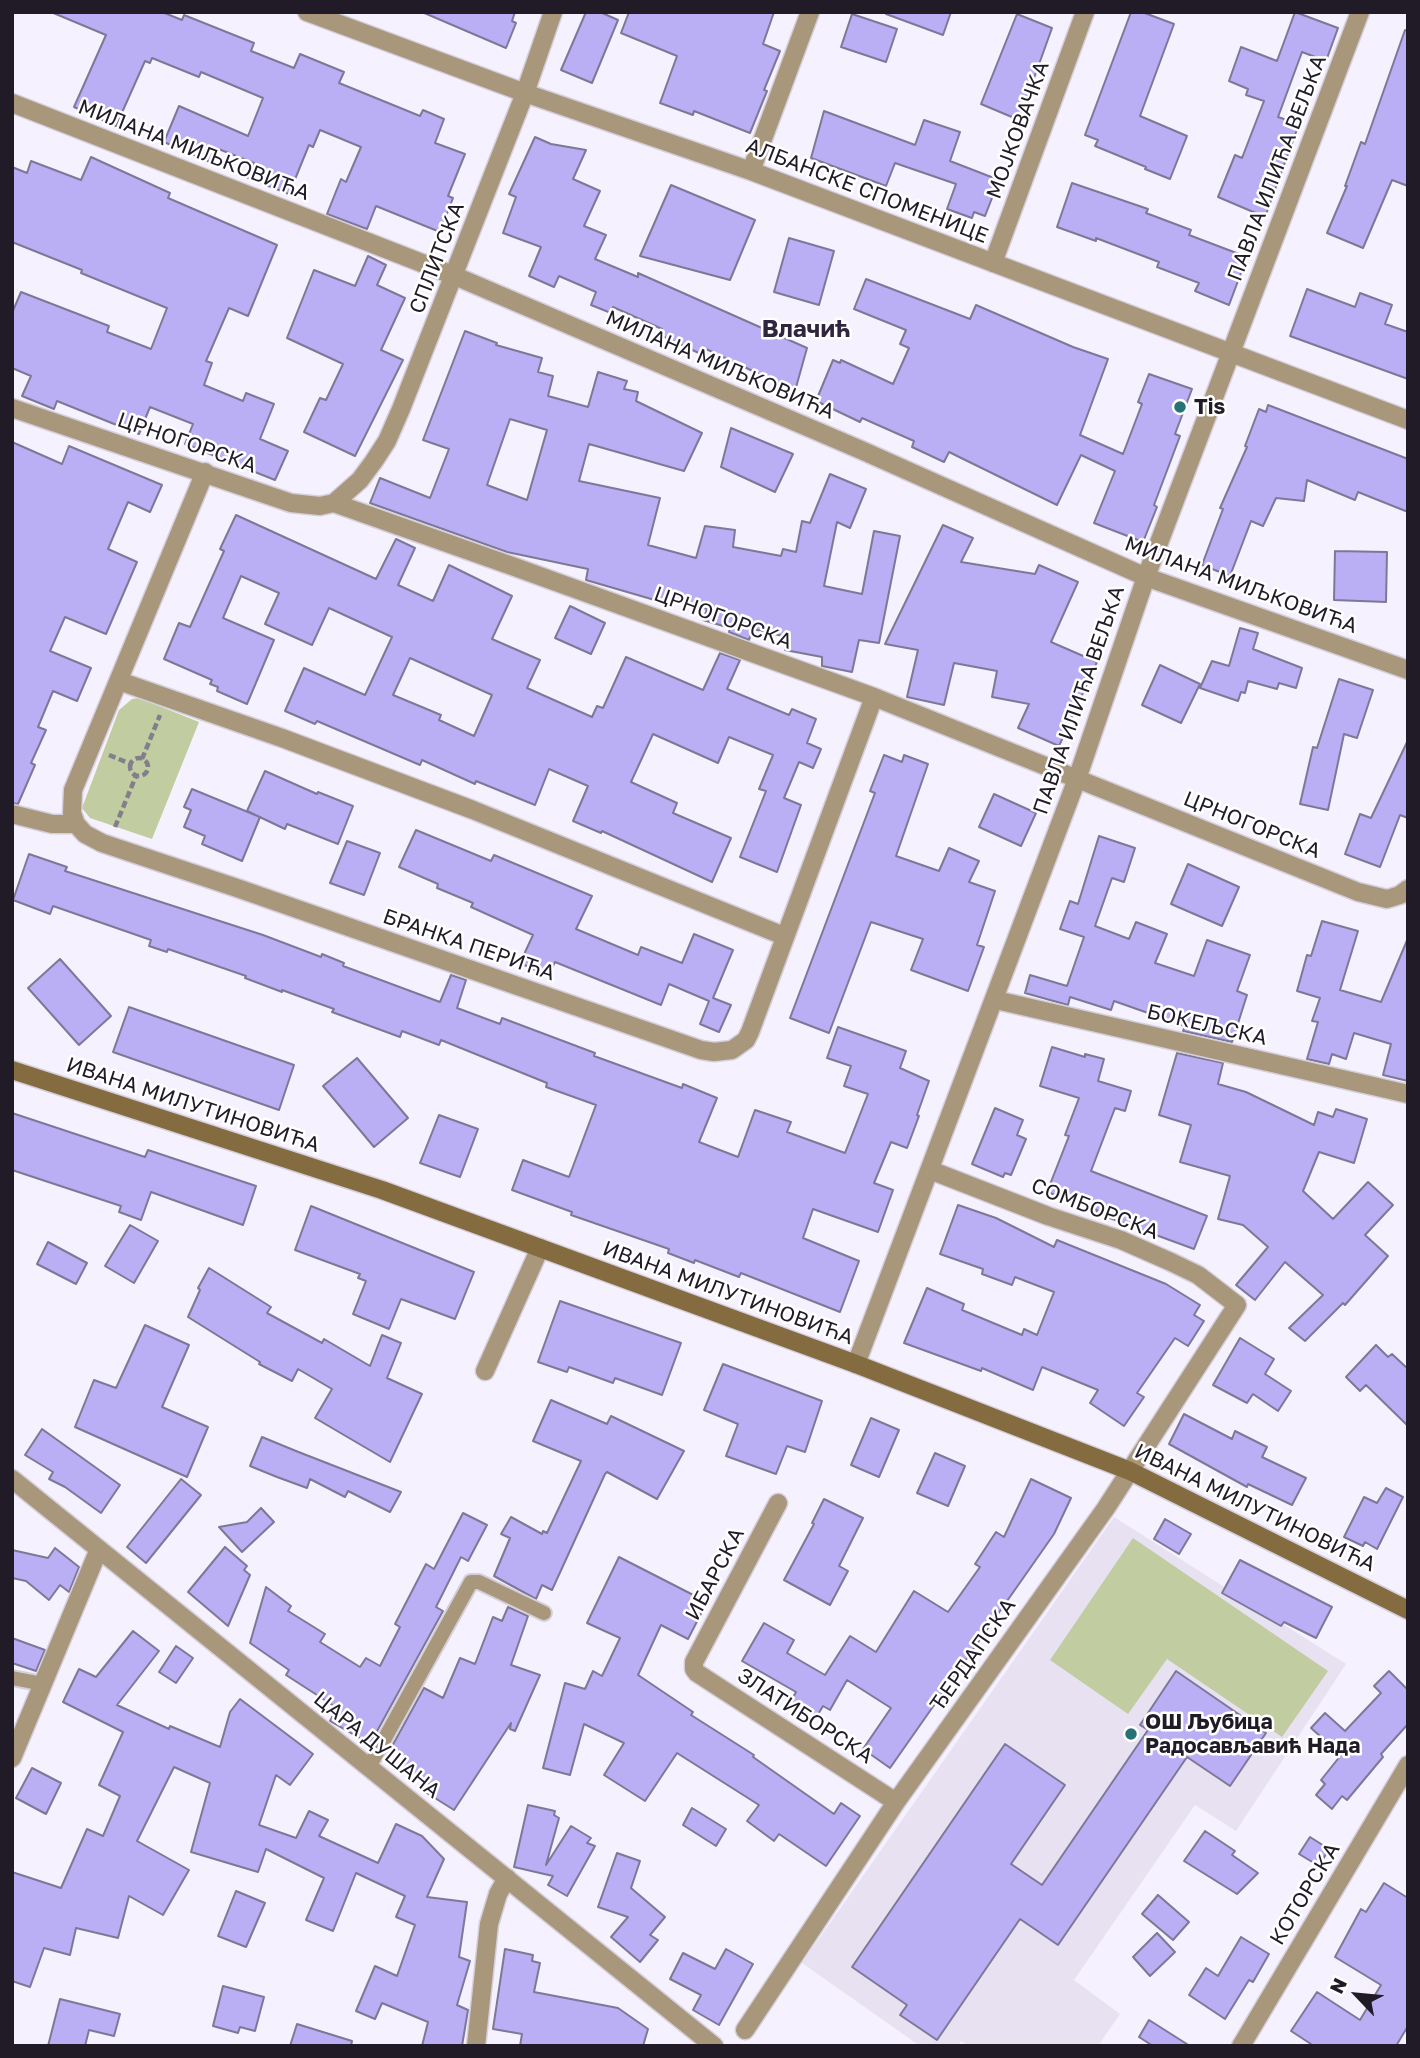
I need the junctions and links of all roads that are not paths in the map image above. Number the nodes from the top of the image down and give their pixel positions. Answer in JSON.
{"nodes":[{"id":1,"x":307,"y":12,"type":"edge"},
{"id":2,"x":553,"y":12,"type":"edge"},
{"id":3,"x":810,"y":12,"type":"edge"},
{"id":4,"x":1085,"y":12,"type":"edge"},
{"id":5,"x":1360,"y":12,"type":"edge"},
{"id":6,"x":525,"y":93,"type":"junction"},
{"id":7,"x":12,"y":103,"type":"edge"},
{"id":8,"x":751,"y":171,"type":"junction"},
{"id":9,"x":993,"y":263,"type":"junction"},
{"id":10,"x":455,"y":276,"type":"junction"},
{"id":11,"x":1231,"y":354,"type":"junction"},
{"id":12,"x":12,"y":408,"type":"edge"},
{"id":13,"x":1408,"y":420,"type":"edge"},
{"id":14,"x":205,"y":472,"type":"junction"},
{"id":15,"x":334,"y":503,"type":"junction"},
{"id":16,"x":1146,"y":576,"type":"junction"},
{"id":17,"x":1408,"y":670,"type":"edge"},
{"id":18,"x":119,"y":681,"type":"junction"},
{"id":19,"x":874,"y":697,"type":"junction"},
{"id":20,"x":1077,"y":779,"type":"junction"},
{"id":21,"x":12,"y":814,"type":"edge"},
{"id":22,"x":76,"y":824,"type":"junction"},
{"id":23,"x":1405,"y":895,"type":"edge"},
{"id":24,"x":783,"y":936,"type":"junction"},
{"id":25,"x":996,"y":999,"type":"junction"},
{"id":26,"x":12,"y":1070,"type":"edge"},
{"id":27,"x":1408,"y":1094,"type":"edge"},
{"id":28,"x":930,"y":1170,"type":"junction"},
{"id":29,"x":540,"y":1248,"type":"junction"},
{"id":30,"x":1237,"y":1305,"type":"joint"},
{"id":31,"x":856,"y":1364,"type":"junction"},
{"id":32,"x":485,"y":1371,"type":"dead end"},
{"id":33,"x":1130,"y":1471,"type":"junction"},
{"id":34,"x":12,"y":1479,"type":"edge"},
{"id":35,"x":778,"y":1503,"type":"dead end"},
{"id":36,"x":99,"y":1549,"type":"junction"},
{"id":37,"x":1408,"y":1610,"type":"edge"},
{"id":38,"x":544,"y":1613,"type":"dead end"},
{"id":39,"x":693,"y":1666,"type":"joint"},
{"id":40,"x":12,"y":1678,"type":"edge"},
{"id":41,"x":43,"y":1685,"type":"junction"},
{"id":42,"x":12,"y":1758,"type":"edge"},
{"id":43,"x":1408,"y":1765,"type":"edge"},
{"id":44,"x":369,"y":1767,"type":"junction"},
{"id":45,"x":896,"y":1802,"type":"junction"},
{"id":46,"x":507,"y":1878,"type":"junction"},
{"id":47,"x":745,"y":2030,"type":"dead end"},
{"id":48,"x":476,"y":2046,"type":"edge"},
{"id":49,"x":714,"y":2046,"type":"edge"},
{"id":50,"x":1241,"y":2046,"type":"edge"}],
"edges":[{"from":1,"to":6,"type":"street","name":"АЛБАНСКЕ СПОМЕНИЦЕ"},
{"from":2,"to":6,"type":"street","name":"СПЛИТСКА"},
{"from":3,"to":8,"type":"street"},
{"from":4,"to":9,"type":"street","name":"МОЈКОВАЧКА"},
{"from":5,"to":11,"type":"street","name":"ПАВЛА ИЛИЋА ВЕЉКА"},
{"from":6,"to":8,"type":"street","name":"АЛБАНСКЕ СПОМЕНИЦЕ"},
{"from":6,"to":10,"type":"street","name":"СПЛИТСКА"},
{"from":7,"to":10,"type":"street","name":"МИЛАНА МИЉКОВИЋА"},
{"from":8,"to":9,"type":"street","name":"АЛБАНСКЕ СПОМЕНИЦЕ"},
{"from":9,"to":11,"type":"street","name":"АЛБАНСКЕ СПОМЕНИЦЕ"},
{"from":10,"to":15,"type":"street","name":"СПЛИТСКА"},
{"from":10,"to":16,"type":"street","name":"МИЛАНА МИЉКОВИЋА"},
{"from":11,"to":13,"type":"street","name":"АЛБАНСКЕ СПОМЕНИЦЕ"},
{"from":11,"to":16,"type":"street","name":"ПАВЛА ИЛИЋА ВЕЉКА"},
{"from":12,"to":14,"type":"street","name":"ЦРНОГОРСКА"},
{"from":14,"to":15,"type":"street","name":"ЦРНОГОРСКА"},
{"from":14,"to":18,"type":"street"},
{"from":15,"to":19,"type":"street","name":"ЦРНОГОРСКА"},
{"from":16,"to":17,"type":"street","name":"МИЛАНА МИЉКОВИЋА"},
{"from":16,"to":20,"type":"street","name":"ПАВЛА ИЛИЋА ВЕЉКА"},
{"from":18,"to":22,"type":"street"},
{"from":18,"to":24,"type":"street"},
{"from":19,"to":20,"type":"street","name":"ЦРНОГОРСКА"},
{"from":19,"to":24,"type":"street","name":"БРАНКА ПЕРИЋА"},
{"from":20,"to":23,"type":"street","name":"ЦРНОГОРСКА"},
{"from":20,"to":25,"type":"street","name":"ПАВЛА ИЛИЋА ВЕЉКА"},
{"from":21,"to":22,"type":"street"},
{"from":22,"to":24,"type":"street","name":"БРАНКА ПЕРИЋА"},
{"from":25,"to":27,"type":"street","name":"БОКЕЉСКА"},
{"from":25,"to":28,"type":"street","name":"ПАВЛА ИЛИЋА ВЕЉКА"},
{"from":26,"to":29,"type":"street","name":"ИВАНА МИЛУТИНОВИЋА"},
{"from":28,"to":30,"type":"street","name":"СОМБОРСКА"},
{"from":28,"to":31,"type":"street","name":"ПАВЛА ИЛИЋА ВЕЉКА"},
{"from":29,"to":31,"type":"street","name":"ИВАНА МИЛУТИНОВИЋА"},
{"from":29,"to":32,"type":"street"},
{"from":30,"to":33,"type":"street","name":"ЂЕРДАПСКА"},
{"from":31,"to":33,"type":"street","name":"ИВАНА МИЛУТИНОВИЋА"},
{"from":33,"to":37,"type":"street","name":"ИВАНА МИЛУТИНОВИЋА"},
{"from":33,"to":45,"type":"street","name":"ЂЕРДАПСКА"},
{"from":34,"to":36,"type":"street","name":"ЦАРА ДУШАНА"},
{"from":35,"to":39,"type":"street","name":"ИБАРСКА"},
{"from":36,"to":41,"type":"street"},
{"from":36,"to":44,"type":"street","name":"ЦАРА ДУШАНА"},
{"from":38,"to":44,"type":"lane"},
{"from":39,"to":45,"type":"street","name":"ЗЛАТИБОРСКА"},
{"from":40,"to":41,"type":"lane"},
{"from":41,"to":42,"type":"street"},
{"from":43,"to":50,"type":"street","name":"КОТОРСКА"},
{"from":44,"to":46,"type":"street","name":"ЦАРА ДУШАНА"},
{"from":45,"to":47,"type":"street","name":"ЂЕРДАПСКА"},
{"from":46,"to":48,"type":"street"},
{"from":46,"to":49,"type":"street","name":"ЦАРА ДУШАНА"}]}
